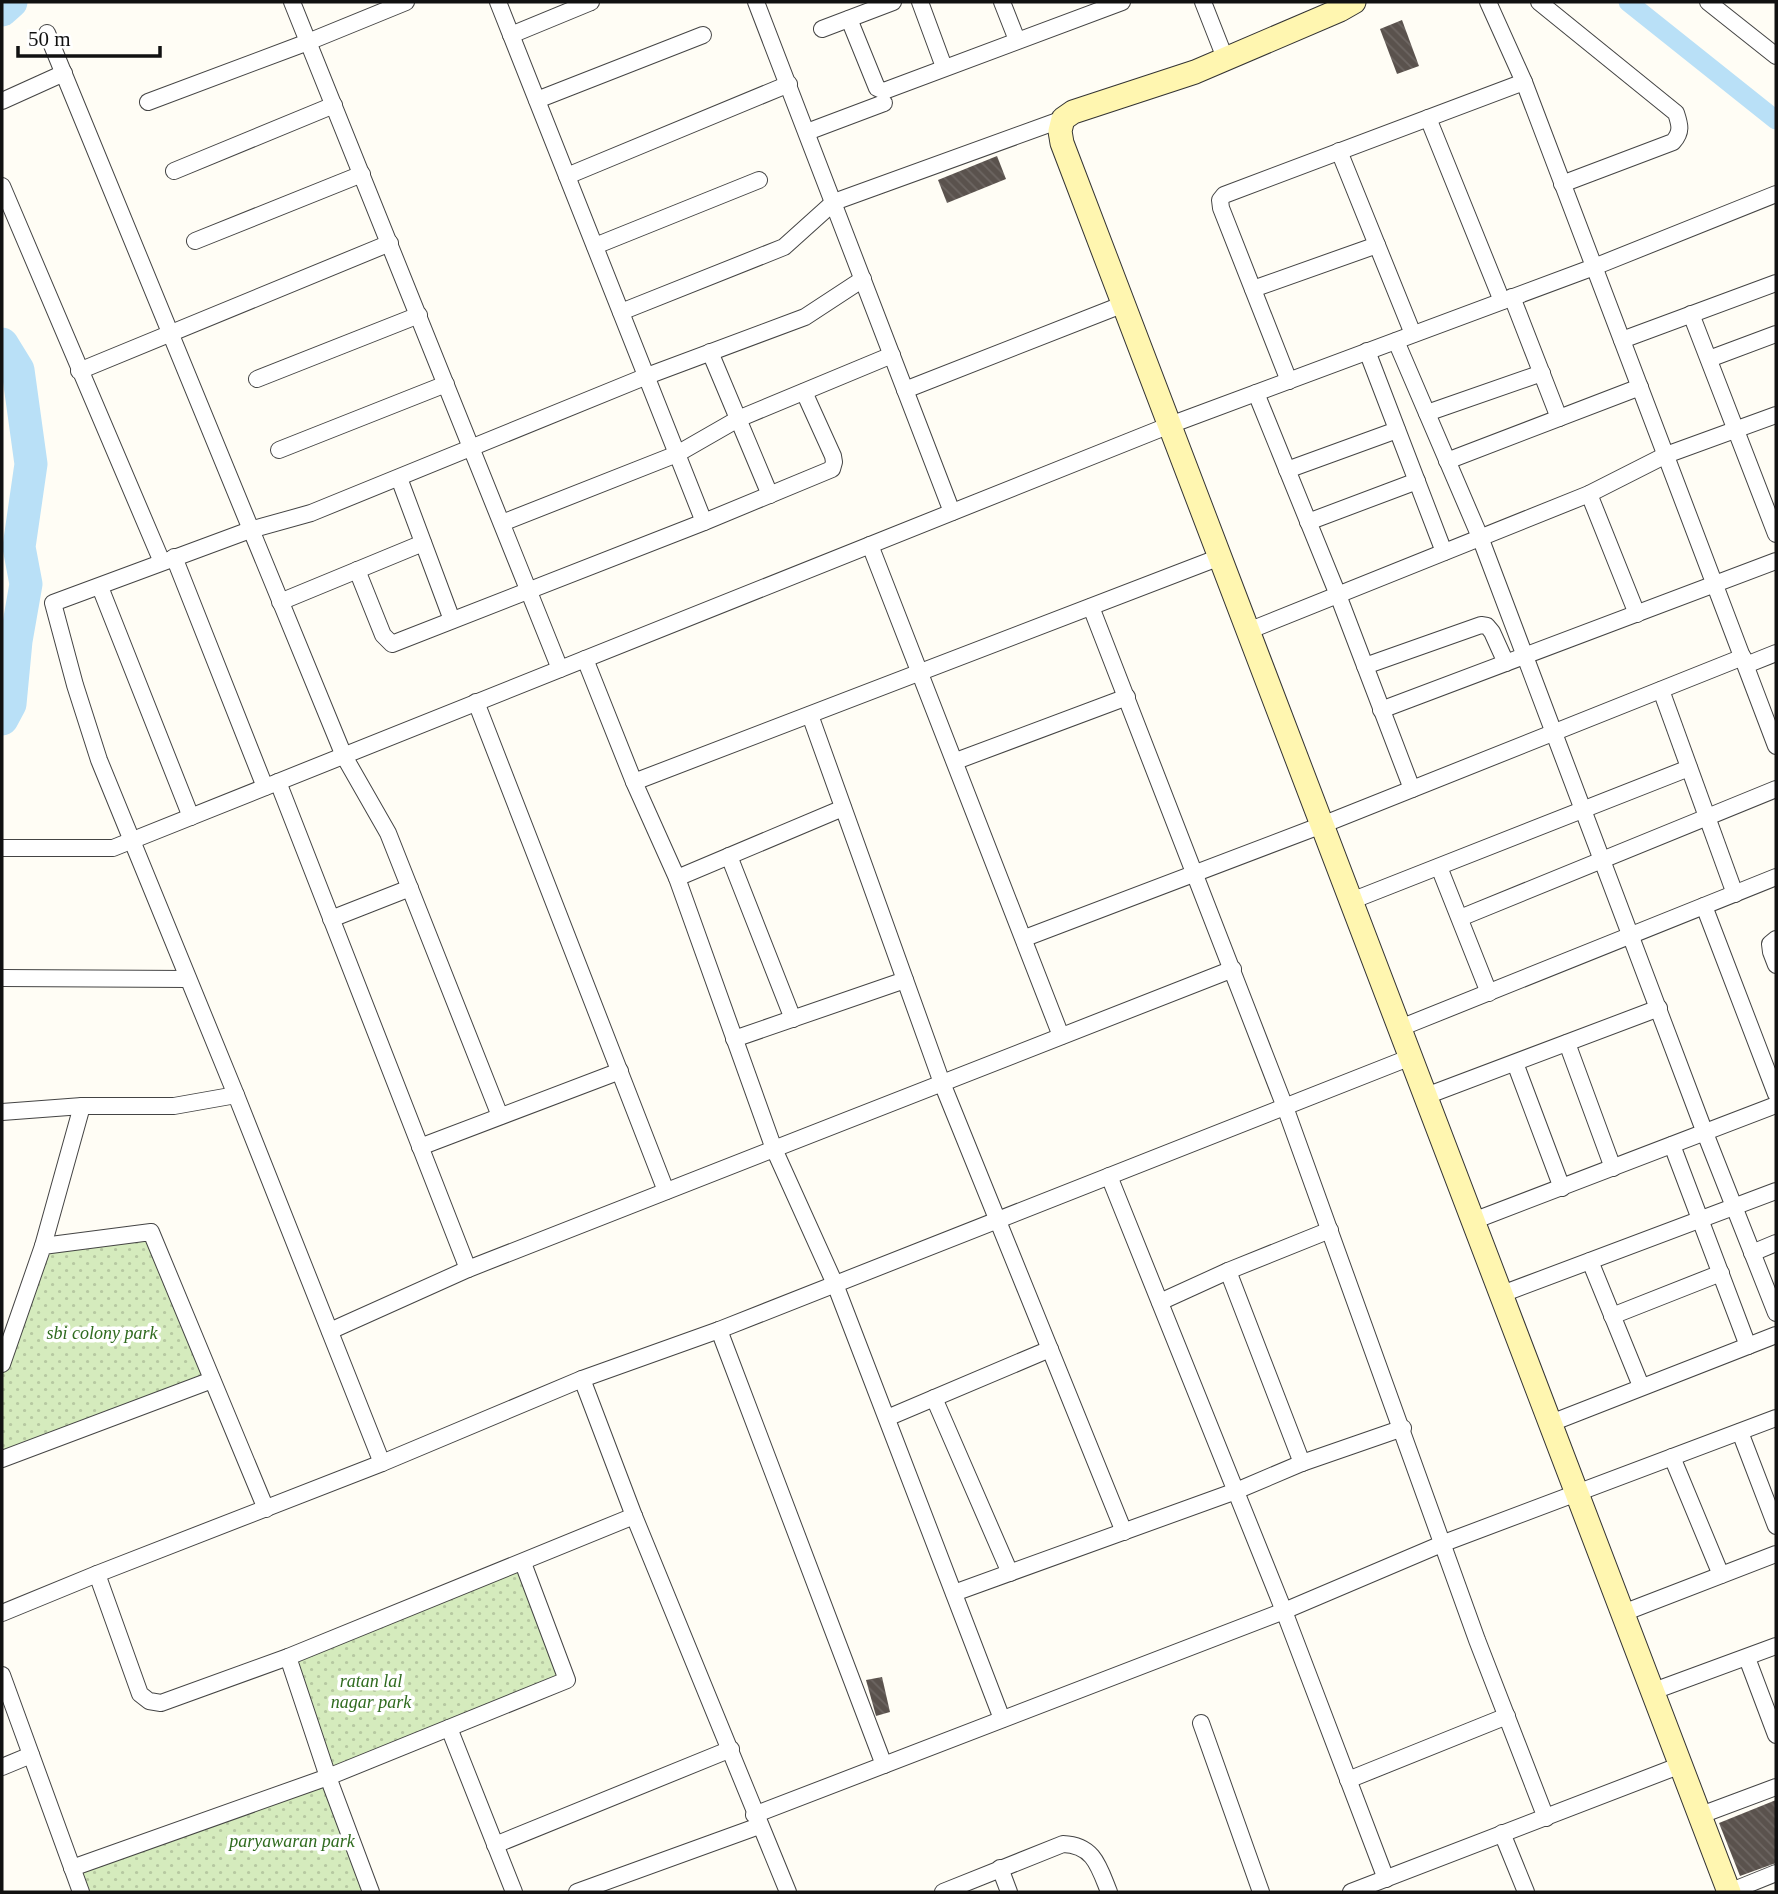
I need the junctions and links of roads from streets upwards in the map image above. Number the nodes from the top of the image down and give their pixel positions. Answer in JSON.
{"nodes":[{"id":1,"x":292,"y":2,"type":"edge"},
{"id":2,"x":406,"y":2,"type":"edge"},
{"id":3,"x":498,"y":2,"type":"edge"},
{"id":4,"x":591,"y":2,"type":"edge"},
{"id":5,"x":756,"y":2,"type":"edge"},
{"id":6,"x":893,"y":2,"type":"edge"},
{"id":7,"x":920,"y":2,"type":"edge"},
{"id":8,"x":1002,"y":2,"type":"edge"},
{"id":9,"x":1122,"y":2,"type":"edge"},
{"id":10,"x":1203,"y":2,"type":"edge"},
{"id":11,"x":1354,"y":2,"type":"edge"},
{"id":12,"x":1488,"y":2,"type":"edge"},
{"id":13,"x":1539,"y":2,"type":"edge"},
{"id":14,"x":1708,"y":2,"type":"edge"},
{"id":15,"x":849,"y":19,"type":"junction"},
{"id":16,"x":822,"y":29,"type":"dead end"},
{"id":17,"x":47,"y":33,"type":"dead end"},
{"id":18,"x":511,"y":35,"type":"junction"},
{"id":19,"x":703,"y":35,"type":"dead end"},
{"id":20,"x":1017,"y":40,"type":"junction"},
{"id":21,"x":308,"y":42,"type":"junction"},
{"id":22,"x":1776,"y":56,"type":"edge"},
{"id":23,"x":1226,"y":58,"type":"junction"},
{"id":24,"x":944,"y":67,"type":"junction"},
{"id":25,"x":64,"y":73,"type":"junction"},
{"id":26,"x":1524,"y":82,"type":"junction"},
{"id":27,"x":789,"y":84,"type":"junction"},
{"id":28,"x":537,"y":100,"type":"junction"},
{"id":29,"x":2,"y":101,"type":"edge"},
{"id":30,"x":148,"y":102,"type":"dead end"},
{"id":31,"x":884,"y":103,"type":"dead end"},
{"id":32,"x":334,"y":105,"type":"junction"},
{"id":33,"x":1428,"y":118,"type":"junction"},
{"id":34,"x":1063,"y":119,"type":"junction"},
{"id":35,"x":807,"y":132,"type":"junction"},
{"id":36,"x":1339,"y":151,"type":"junction"},
{"id":37,"x":174,"y":171,"type":"dead end"},
{"id":38,"x":362,"y":174,"type":"junction"},
{"id":39,"x":567,"y":176,"type":"junction"},
{"id":40,"x":759,"y":180,"type":"dead end"},
{"id":41,"x":1562,"y":184,"type":"junction"},
{"id":42,"x":2,"y":186,"type":"edge"},
{"id":43,"x":1776,"y":194,"type":"edge"},
{"id":44,"x":834,"y":202,"type":"junction"},
{"id":45,"x":195,"y":241,"type":"dead end"},
{"id":46,"x":390,"y":243,"type":"junction"},
{"id":47,"x":1377,"y":245,"type":"junction"},
{"id":48,"x":595,"y":246,"type":"junction"},
{"id":49,"x":1594,"y":267,"type":"junction"},
{"id":50,"x":863,"y":279,"type":"junction"},
{"id":51,"x":1776,"y":283,"type":"edge"},
{"id":52,"x":1253,"y":289,"type":"junction"},
{"id":53,"x":1507,"y":299,"type":"junction"},
{"id":54,"x":1124,"y":304,"type":"junction"},
{"id":55,"x":621,"y":312,"type":"junction"},
{"id":56,"x":1691,"y":314,"type":"junction"},
{"id":57,"x":419,"y":315,"type":"junction"},
{"id":58,"x":171,"y":332,"type":"junction"},
{"id":59,"x":1413,"y":334,"type":"junction"},
{"id":60,"x":1776,"y":334,"type":"edge"},
{"id":61,"x":1622,"y":340,"type":"junction"},
{"id":62,"x":1396,"y":341,"type":"junction"},
{"id":63,"x":1367,"y":351,"type":"junction"},
{"id":64,"x":710,"y":352,"type":"junction"},
{"id":65,"x":892,"y":355,"type":"junction"},
{"id":66,"x":1709,"y":359,"type":"junction"},
{"id":67,"x":79,"y":371,"type":"junction"},
{"id":68,"x":1542,"y":373,"type":"junction"},
{"id":69,"x":646,"y":376,"type":"junction"},
{"id":70,"x":257,"y":379,"type":"dead end"},
{"id":71,"x":1289,"y":381,"type":"junction"},
{"id":72,"x":446,"y":384,"type":"junction"},
{"id":73,"x":1640,"y":387,"type":"junction"},
{"id":74,"x":905,"y":390,"type":"junction"},
{"id":75,"x":804,"y":392,"type":"junction"},
{"id":76,"x":1256,"y":393,"type":"junction"},
{"id":77,"x":1427,"y":413,"type":"junction"},
{"id":78,"x":1776,"y":415,"type":"edge"},
{"id":79,"x":1559,"y":418,"type":"junction"},
{"id":80,"x":738,"y":419,"type":"junction"},
{"id":81,"x":1170,"y":425,"type":"junction"},
{"id":82,"x":1737,"y":429,"type":"junction"},
{"id":83,"x":1397,"y":430,"type":"junction"},
{"id":84,"x":472,"y":448,"type":"junction"},
{"id":85,"x":279,"y":450,"type":"dead end"},
{"id":86,"x":677,"y":454,"type":"junction"},
{"id":87,"x":1666,"y":456,"type":"junction"},
{"id":88,"x":1447,"y":461,"type":"junction"},
{"id":89,"x":1287,"y":470,"type":"junction"},
{"id":90,"x":399,"y":478,"type":"junction"},
{"id":91,"x":1417,"y":481,"type":"junction"},
{"id":92,"x":770,"y":495,"type":"junction"},
{"id":93,"x":1589,"y":495,"type":"junction"},
{"id":94,"x":1770,"y":498,"type":"edge"},
{"id":95,"x":952,"y":512,"type":"junction"},
{"id":96,"x":704,"y":522,"type":"junction"},
{"id":97,"x":1308,"y":522,"type":"junction"},
{"id":98,"x":502,"y":523,"type":"junction"},
{"id":99,"x":250,"y":530,"type":"junction"},
{"id":100,"x":1776,"y":534,"type":"edge"},
{"id":101,"x":1480,"y":537,"type":"junction"},
{"id":102,"x":423,"y":543,"type":"junction"},
{"id":103,"x":870,"y":545,"type":"junction"},
{"id":104,"x":1444,"y":552,"type":"junction"},
{"id":105,"x":1220,"y":557,"type":"junction"},
{"id":106,"x":168,"y":560,"type":"junction"},
{"id":107,"x":1776,"y":561,"type":"edge"},
{"id":108,"x":357,"y":570,"type":"junction"},
{"id":109,"x":1715,"y":585,"type":"junction"},
{"id":110,"x":100,"y":587,"type":"junction"},
{"id":111,"x":529,"y":590,"type":"junction"},
{"id":112,"x":1338,"y":595,"type":"junction"},
{"id":113,"x":281,"y":602,"type":"junction"},
{"id":114,"x":1091,"y":607,"type":"junction"},
{"id":115,"x":1637,"y":614,"type":"junction"},
{"id":116,"x":452,"y":620,"type":"junction"},
{"id":117,"x":1248,"y":631,"type":"junction"},
{"id":118,"x":1776,"y":653,"type":"edge"},
{"id":119,"x":1526,"y":656,"type":"junction"},
{"id":120,"x":585,"y":659,"type":"junction"},
{"id":121,"x":1744,"y":661,"type":"junction"},
{"id":122,"x":1506,"y":663,"type":"junction"},
{"id":123,"x":1365,"y":666,"type":"junction"},
{"id":124,"x":560,"y":669,"type":"junction"},
{"id":125,"x":921,"y":672,"type":"junction"},
{"id":126,"x":1661,"y":690,"type":"junction"},
{"id":127,"x":1127,"y":697,"type":"junction"},
{"id":128,"x":476,"y":702,"type":"junction"},
{"id":129,"x":1381,"y":710,"type":"junction"},
{"id":130,"x":810,"y":715,"type":"junction"},
{"id":131,"x":1555,"y":732,"type":"junction"},
{"id":132,"x":1775,"y":739,"type":"edge"},
{"id":133,"x":344,"y":756,"type":"junction"},
{"id":134,"x":956,"y":761,"type":"junction"},
{"id":135,"x":1689,"y":768,"type":"junction"},
{"id":136,"x":634,"y":782,"type":"junction"},
{"id":137,"x":271,"y":785,"type":"junction"},
{"id":138,"x":1412,"y":789,"type":"junction"},
{"id":139,"x":1776,"y":789,"type":"edge"},
{"id":140,"x":843,"y":808,"type":"junction"},
{"id":141,"x":1584,"y":809,"type":"junction"},
{"id":142,"x":191,"y":817,"type":"junction"},
{"id":143,"x":1707,"y":818,"type":"junction"},
{"id":144,"x":1322,"y":825,"type":"junction"},
{"id":145,"x":131,"y":841,"type":"junction"},
{"id":146,"x":2,"y":848,"type":"edge"},
{"id":147,"x":729,"y":856,"type":"junction"},
{"id":148,"x":1603,"y":859,"type":"junction"},
{"id":149,"x":1439,"y":867,"type":"junction"},
{"id":150,"x":1196,"y":874,"type":"junction"},
{"id":151,"x":1776,"y":877,"type":"edge"},
{"id":152,"x":677,"y":878,"type":"junction"},
{"id":153,"x":410,"y":888,"type":"junction"},
{"id":154,"x":1735,"y":894,"type":"junction"},
{"id":155,"x":1351,"y":901,"type":"junction"},
{"id":156,"x":1704,"y":906,"type":"junction"},
{"id":157,"x":1460,"y":918,"type":"junction"},
{"id":158,"x":331,"y":919,"type":"junction"},
{"id":159,"x":1632,"y":935,"type":"junction"},
{"id":160,"x":1024,"y":939,"type":"junction"},
{"id":161,"x":1776,"y":939,"type":"edge"},
{"id":162,"x":1776,"y":965,"type":"edge"},
{"id":163,"x":1233,"y":969,"type":"junction"},
{"id":164,"x":2,"y":978,"type":"edge"},
{"id":165,"x":188,"y":979,"type":"junction"},
{"id":166,"x":905,"y":980,"type":"junction"},
{"id":167,"x":1489,"y":993,"type":"junction"},
{"id":168,"x":1659,"y":1008,"type":"junction"},
{"id":169,"x":793,"y":1019,"type":"junction"},
{"id":170,"x":1400,"y":1028,"type":"junction"},
{"id":171,"x":1062,"y":1036,"type":"junction"},
{"id":172,"x":734,"y":1039,"type":"junction"},
{"id":173,"x":1567,"y":1043,"type":"junction"},
{"id":174,"x":1411,"y":1057,"type":"junction"},
{"id":175,"x":1514,"y":1063,"type":"junction"},
{"id":176,"x":620,"y":1071,"type":"junction"},
{"id":177,"x":942,"y":1083,"type":"junction"},
{"id":178,"x":1776,"y":1094,"type":"edge"},
{"id":179,"x":236,"y":1095,"type":"junction"},
{"id":180,"x":1426,"y":1096,"type":"junction"},
{"id":181,"x":1776,"y":1105,"type":"edge"},
{"id":182,"x":82,"y":1107,"type":"junction"},
{"id":183,"x":1285,"y":1107,"type":"junction"},
{"id":184,"x":2,"y":1112,"type":"edge"},
{"id":185,"x":500,"y":1116,"type":"junction"},
{"id":186,"x":1705,"y":1133,"type":"junction"},
{"id":187,"x":1672,"y":1145,"type":"junction"},
{"id":188,"x":420,"y":1147,"type":"junction"},
{"id":189,"x":774,"y":1149,"type":"junction"},
{"id":190,"x":1613,"y":1168,"type":"junction"},
{"id":191,"x":1109,"y":1176,"type":"junction"},
{"id":192,"x":1562,"y":1188,"type":"junction"},
{"id":193,"x":666,"y":1191,"type":"junction"},
{"id":194,"x":1776,"y":1191,"type":"edge"},
{"id":195,"x":1734,"y":1207,"type":"junction"},
{"id":196,"x":998,"y":1220,"type":"junction"},
{"id":197,"x":1700,"y":1220,"type":"junction"},
{"id":198,"x":1473,"y":1221,"type":"junction"},
{"id":199,"x":1330,"y":1230,"type":"junction"},
{"id":200,"x":1776,"y":1243,"type":"edge"},
{"id":201,"x":43,"y":1246,"type":"junction"},
{"id":202,"x":1752,"y":1253,"type":"junction"},
{"id":203,"x":1590,"y":1261,"type":"junction"},
{"id":204,"x":468,"y":1269,"type":"junction"},
{"id":205,"x":1228,"y":1271,"type":"junction"},
{"id":206,"x":1721,"y":1273,"type":"junction"},
{"id":207,"x":835,"y":1284,"type":"junction"},
{"id":208,"x":1502,"y":1294,"type":"junction"},
{"id":209,"x":1160,"y":1302,"type":"junction"},
{"id":210,"x":1776,"y":1313,"type":"edge"},
{"id":211,"x":1612,"y":1316,"type":"junction"},
{"id":212,"x":719,"y":1330,"type":"junction"},
{"id":213,"x":330,"y":1331,"type":"junction"},
{"id":214,"x":1776,"y":1335,"type":"edge"},
{"id":215,"x":1748,"y":1346,"type":"junction"},
{"id":216,"x":1050,"y":1349,"type":"junction"},
{"id":217,"x":2,"y":1364,"type":"edge"},
{"id":218,"x":582,"y":1379,"type":"junction"},
{"id":219,"x":212,"y":1380,"type":"junction"},
{"id":220,"x":1641,"y":1386,"type":"junction"},
{"id":221,"x":934,"y":1398,"type":"junction"},
{"id":222,"x":887,"y":1418,"type":"junction"},
{"id":223,"x":1776,"y":1418,"type":"edge"},
{"id":224,"x":1550,"y":1423,"type":"junction"},
{"id":225,"x":1403,"y":1428,"type":"junction"},
{"id":226,"x":1740,"y":1432,"type":"junction"},
{"id":227,"x":1672,"y":1457,"type":"junction"},
{"id":228,"x":2,"y":1459,"type":"edge"},
{"id":229,"x":1302,"y":1463,"type":"junction"},
{"id":230,"x":382,"y":1464,"type":"junction"},
{"id":231,"x":1236,"y":1491,"type":"junction"},
{"id":232,"x":1577,"y":1492,"type":"junction"},
{"id":233,"x":266,"y":1509,"type":"junction"},
{"id":234,"x":634,"y":1516,"type":"junction"},
{"id":235,"x":1776,"y":1526,"type":"edge"},
{"id":236,"x":1124,"y":1532,"type":"junction"},
{"id":237,"x":1444,"y":1543,"type":"junction"},
{"id":238,"x":1776,"y":1554,"type":"edge"},
{"id":239,"x":523,"y":1563,"type":"junction"},
{"id":240,"x":1010,"y":1573,"type":"junction"},
{"id":241,"x":97,"y":1574,"type":"junction"},
{"id":242,"x":1721,"y":1575,"type":"junction"},
{"id":243,"x":954,"y":1593,"type":"junction"},
{"id":244,"x":1284,"y":1611,"type":"junction"},
{"id":245,"x":2,"y":1613,"type":"edge"},
{"id":246,"x":1623,"y":1613,"type":"junction"},
{"id":247,"x":1776,"y":1646,"type":"edge"},
{"id":248,"x":288,"y":1657,"type":"junction"},
{"id":249,"x":1747,"y":1658,"type":"junction"},
{"id":250,"x":2,"y":1675,"type":"edge"},
{"id":251,"x":1651,"y":1692,"type":"junction"},
{"id":252,"x":1771,"y":1707,"type":"edge"},
{"id":253,"x":1507,"y":1716,"type":"junction"},
{"id":254,"x":1002,"y":1719,"type":"junction"},
{"id":255,"x":1200,"y":1723,"type":"dead end"},
{"id":256,"x":449,"y":1728,"type":"junction"},
{"id":257,"x":1776,"y":1735,"type":"edge"},
{"id":258,"x":731,"y":1749,"type":"junction"},
{"id":259,"x":31,"y":1755,"type":"junction"},
{"id":260,"x":884,"y":1765,"type":"junction"},
{"id":261,"x":1681,"y":1765,"type":"junction"},
{"id":262,"x":2,"y":1767,"type":"edge"},
{"id":263,"x":328,"y":1777,"type":"junction"},
{"id":264,"x":1348,"y":1780,"type":"junction"},
{"id":265,"x":1776,"y":1787,"type":"edge"},
{"id":266,"x":1701,"y":1815,"type":"junction"},
{"id":267,"x":1546,"y":1818,"type":"junction"},
{"id":268,"x":756,"y":1820,"type":"junction"},
{"id":269,"x":1502,"y":1833,"type":"junction"},
{"id":270,"x":495,"y":1845,"type":"junction"},
{"id":271,"x":72,"y":1868,"type":"junction"},
{"id":272,"x":1000,"y":1868,"type":"junction"},
{"id":273,"x":1776,"y":1873,"type":"edge"},
{"id":274,"x":1386,"y":1879,"type":"junction"},
{"id":275,"x":81,"y":1892,"type":"edge"},
{"id":276,"x":371,"y":1892,"type":"edge"},
{"id":277,"x":514,"y":1892,"type":"edge"},
{"id":278,"x":578,"y":1892,"type":"edge"},
{"id":279,"x":788,"y":1892,"type":"edge"},
{"id":280,"x":943,"y":1892,"type":"edge"},
{"id":281,"x":1009,"y":1892,"type":"edge"},
{"id":282,"x":1109,"y":1892,"type":"edge"},
{"id":283,"x":1261,"y":1892,"type":"edge"},
{"id":284,"x":1351,"y":1892,"type":"edge"},
{"id":285,"x":1526,"y":1892,"type":"edge"},
{"id":286,"x":1729,"y":1892,"type":"edge"}],
"edges":[{"from":1,"to":21,"type":"street"},
{"from":2,"to":21,"type":"street"},
{"from":3,"to":18,"type":"street"},
{"from":4,"to":18,"type":"street"},
{"from":5,"to":27,"type":"street"},
{"from":6,"to":15,"type":"street"},
{"from":7,"to":24,"type":"street"},
{"from":8,"to":20,"type":"street"},
{"from":9,"to":20,"type":"street"},
{"from":10,"to":23,"type":"street"},
{"from":11,"to":23,"type":"street"},
{"from":12,"to":26,"type":"street"},
{"from":13,"to":41,"type":"street"},
{"from":14,"to":22,"type":"street"},
{"from":15,"to":16,"type":"street"},
{"from":15,"to":24,"type":"street"},
{"from":17,"to":25,"type":"street"},
{"from":18,"to":28,"type":"street"},
{"from":19,"to":28,"type":"street"},
{"from":20,"to":24,"type":"street"},
{"from":21,"to":30,"type":"street"},
{"from":21,"to":32,"type":"street"},
{"from":23,"to":34,"type":"street"},
{"from":25,"to":29,"type":"street"},
{"from":25,"to":58,"type":"street"},
{"from":26,"to":33,"type":"street"},
{"from":26,"to":41,"type":"street"},
{"from":27,"to":35,"type":"street"},
{"from":27,"to":39,"type":"street"},
{"from":28,"to":39,"type":"street"},
{"from":31,"to":35,"type":"street"},
{"from":32,"to":37,"type":"street"},
{"from":32,"to":38,"type":"street"},
{"from":33,"to":36,"type":"street"},
{"from":33,"to":53,"type":"street"},
{"from":34,"to":44,"type":"street"},
{"from":34,"to":54,"type":"street"},
{"from":35,"to":44,"type":"street"},
{"from":36,"to":47,"type":"street"},
{"from":36,"to":52,"type":"street"},
{"from":38,"to":45,"type":"street"},
{"from":38,"to":46,"type":"street"},
{"from":39,"to":48,"type":"street"},
{"from":40,"to":48,"type":"street"},
{"from":41,"to":49,"type":"street"},
{"from":42,"to":67,"type":"street"},
{"from":43,"to":49,"type":"street"},
{"from":44,"to":50,"type":"street"},
{"from":44,"to":55,"type":"street"},
{"from":46,"to":57,"type":"street"},
{"from":46,"to":58,"type":"street"},
{"from":47,"to":52,"type":"street"},
{"from":47,"to":59,"type":"street"},
{"from":48,"to":55,"type":"street"},
{"from":49,"to":53,"type":"street"},
{"from":49,"to":61,"type":"street"},
{"from":50,"to":64,"type":"street"},
{"from":50,"to":65,"type":"street"},
{"from":51,"to":56,"type":"street"},
{"from":52,"to":71,"type":"street"},
{"from":53,"to":59,"type":"street"},
{"from":53,"to":68,"type":"street"},
{"from":54,"to":74,"type":"street"},
{"from":54,"to":81,"type":"street"},
{"from":55,"to":69,"type":"street"},
{"from":56,"to":61,"type":"street"},
{"from":56,"to":66,"type":"street"},
{"from":57,"to":70,"type":"street"},
{"from":57,"to":72,"type":"street"},
{"from":58,"to":67,"type":"street"},
{"from":58,"to":99,"type":"street"},
{"from":59,"to":62,"type":"street"},
{"from":60,"to":66,"type":"street"},
{"from":61,"to":73,"type":"street"},
{"from":62,"to":63,"type":"street"},
{"from":62,"to":77,"type":"street"},
{"from":63,"to":71,"type":"street"},
{"from":63,"to":83,"type":"street"},
{"from":64,"to":69,"type":"street"},
{"from":64,"to":80,"type":"street"},
{"from":65,"to":74,"type":"street"},
{"from":65,"to":75,"type":"street"},
{"from":66,"to":82,"type":"street"},
{"from":67,"to":106,"type":"street"},
{"from":68,"to":77,"type":"street"},
{"from":68,"to":79,"type":"street"},
{"from":69,"to":84,"type":"street"},
{"from":69,"to":86,"type":"street"},
{"from":71,"to":76,"type":"street"},
{"from":72,"to":84,"type":"street"},
{"from":72,"to":85,"type":"street"},
{"from":73,"to":79,"type":"street"},
{"from":73,"to":87,"type":"street"},
{"from":74,"to":95,"type":"street"},
{"from":75,"to":80,"type":"street"},
{"from":75,"to":92,"type":"street"},
{"from":76,"to":81,"type":"street"},
{"from":76,"to":89,"type":"street"},
{"from":77,"to":88,"type":"street"},
{"from":78,"to":82,"type":"street"},
{"from":79,"to":88,"type":"street"},
{"from":80,"to":86,"type":"street"},
{"from":80,"to":92,"type":"street"},
{"from":81,"to":95,"type":"street"},
{"from":81,"to":105,"type":"street"},
{"from":82,"to":87,"type":"street"},
{"from":82,"to":94,"type":"street"},
{"from":83,"to":89,"type":"street"},
{"from":83,"to":91,"type":"street"},
{"from":84,"to":90,"type":"street"},
{"from":84,"to":98,"type":"street"},
{"from":86,"to":96,"type":"street"},
{"from":86,"to":98,"type":"street"},
{"from":87,"to":93,"type":"street"},
{"from":87,"to":109,"type":"street"},
{"from":88,"to":101,"type":"street"},
{"from":89,"to":97,"type":"street"},
{"from":90,"to":99,"type":"street"},
{"from":90,"to":102,"type":"street"},
{"from":91,"to":97,"type":"street"},
{"from":91,"to":104,"type":"street"},
{"from":92,"to":96,"type":"street"},
{"from":93,"to":101,"type":"street"},
{"from":93,"to":115,"type":"street"},
{"from":94,"to":100,"type":"street"},
{"from":95,"to":103,"type":"street"},
{"from":96,"to":111,"type":"street"},
{"from":97,"to":112,"type":"street"},
{"from":98,"to":111,"type":"street"},
{"from":99,"to":106,"type":"street"},
{"from":99,"to":113,"type":"street"},
{"from":101,"to":104,"type":"street"},
{"from":101,"to":119,"type":"street"},
{"from":102,"to":108,"type":"street"},
{"from":102,"to":116,"type":"street"},
{"from":103,"to":120,"type":"street"},
{"from":103,"to":125,"type":"street"},
{"from":104,"to":112,"type":"street"},
{"from":105,"to":114,"type":"street"},
{"from":105,"to":117,"type":"street"},
{"from":106,"to":110,"type":"street"},
{"from":106,"to":137,"type":"street"},
{"from":107,"to":109,"type":"street"},
{"from":108,"to":113,"type":"street"},
{"from":108,"to":116,"type":"street"},
{"from":109,"to":115,"type":"street"},
{"from":109,"to":121,"type":"street"},
{"from":110,"to":142,"type":"street"},
{"from":110,"to":145,"type":"street"},
{"from":111,"to":116,"type":"street"},
{"from":111,"to":124,"type":"street"},
{"from":112,"to":117,"type":"street"},
{"from":112,"to":123,"type":"street"},
{"from":113,"to":133,"type":"street"},
{"from":114,"to":125,"type":"street"},
{"from":114,"to":127,"type":"street"},
{"from":115,"to":119,"type":"street"},
{"from":117,"to":144,"type":"street"},
{"from":118,"to":121,"type":"street"},
{"from":119,"to":122,"type":"street"},
{"from":119,"to":131,"type":"street"},
{"from":120,"to":124,"type":"street"},
{"from":120,"to":136,"type":"street"},
{"from":121,"to":126,"type":"street"},
{"from":121,"to":132,"type":"street"},
{"from":122,"to":123,"type":"street"},
{"from":122,"to":129,"type":"street"},
{"from":123,"to":129,"type":"street"},
{"from":124,"to":128,"type":"street"},
{"from":125,"to":130,"type":"street"},
{"from":125,"to":134,"type":"street"},
{"from":126,"to":131,"type":"street"},
{"from":126,"to":135,"type":"street"},
{"from":127,"to":134,"type":"street"},
{"from":127,"to":150,"type":"street"},
{"from":128,"to":133,"type":"street"},
{"from":128,"to":176,"type":"street"},
{"from":129,"to":138,"type":"street"},
{"from":130,"to":136,"type":"street"},
{"from":130,"to":140,"type":"street"},
{"from":131,"to":138,"type":"street"},
{"from":131,"to":141,"type":"street"},
{"from":133,"to":137,"type":"street"},
{"from":133,"to":153,"type":"street"},
{"from":134,"to":160,"type":"street"},
{"from":135,"to":141,"type":"street"},
{"from":135,"to":143,"type":"street"},
{"from":136,"to":152,"type":"street"},
{"from":137,"to":142,"type":"street"},
{"from":137,"to":158,"type":"street"},
{"from":138,"to":144,"type":"street"},
{"from":139,"to":143,"type":"street"},
{"from":140,"to":147,"type":"street"},
{"from":140,"to":166,"type":"street"},
{"from":141,"to":148,"type":"street"},
{"from":141,"to":149,"type":"street"},
{"from":142,"to":145,"type":"street"},
{"from":143,"to":148,"type":"street"},
{"from":143,"to":154,"type":"street"},
{"from":144,"to":150,"type":"street"},
{"from":144,"to":155,"type":"street"},
{"from":145,"to":146,"type":"street"},
{"from":145,"to":165,"type":"street"},
{"from":147,"to":152,"type":"street"},
{"from":147,"to":169,"type":"street"},
{"from":148,"to":157,"type":"street"},
{"from":148,"to":159,"type":"street"},
{"from":149,"to":155,"type":"street"},
{"from":149,"to":157,"type":"street"},
{"from":150,"to":160,"type":"street"},
{"from":150,"to":163,"type":"street"},
{"from":151,"to":154,"type":"street"},
{"from":152,"to":172,"type":"street"},
{"from":153,"to":158,"type":"street"},
{"from":153,"to":185,"type":"street"},
{"from":154,"to":156,"type":"street"},
{"from":155,"to":170,"type":"street"},
{"from":156,"to":159,"type":"street"},
{"from":156,"to":178,"type":"street"},
{"from":157,"to":167,"type":"street"},
{"from":158,"to":188,"type":"street"},
{"from":159,"to":167,"type":"street"},
{"from":159,"to":168,"type":"street"},
{"from":160,"to":171,"type":"street"},
{"from":161,"to":162,"type":"street"},
{"from":163,"to":171,"type":"street"},
{"from":163,"to":183,"type":"street"},
{"from":164,"to":165,"type":"street"},
{"from":165,"to":179,"type":"street"},
{"from":166,"to":169,"type":"street"},
{"from":166,"to":177,"type":"street"},
{"from":167,"to":170,"type":"street"},
{"from":168,"to":173,"type":"street"},
{"from":168,"to":186,"type":"street"},
{"from":169,"to":172,"type":"street"},
{"from":170,"to":174,"type":"street"},
{"from":171,"to":177,"type":"street"},
{"from":172,"to":189,"type":"street"},
{"from":173,"to":175,"type":"street"},
{"from":173,"to":190,"type":"street"},
{"from":174,"to":180,"type":"street"},
{"from":174,"to":183,"type":"street"},
{"from":175,"to":180,"type":"street"},
{"from":175,"to":192,"type":"street"},
{"from":176,"to":185,"type":"street"},
{"from":176,"to":193,"type":"street"},
{"from":177,"to":189,"type":"street"},
{"from":177,"to":196,"type":"street"},
{"from":179,"to":182,"type":"street"},
{"from":179,"to":213,"type":"street"},
{"from":180,"to":198,"type":"street"},
{"from":181,"to":186,"type":"street"},
{"from":182,"to":184,"type":"street"},
{"from":182,"to":201,"type":"street"},
{"from":183,"to":191,"type":"street"},
{"from":183,"to":199,"type":"street"},
{"from":185,"to":188,"type":"street"},
{"from":186,"to":187,"type":"street"},
{"from":186,"to":195,"type":"street"},
{"from":187,"to":190,"type":"street"},
{"from":187,"to":197,"type":"street"},
{"from":188,"to":204,"type":"street"},
{"from":189,"to":193,"type":"street"},
{"from":189,"to":207,"type":"street"},
{"from":190,"to":192,"type":"street"},
{"from":191,"to":196,"type":"street"},
{"from":191,"to":209,"type":"street"},
{"from":192,"to":198,"type":"street"},
{"from":193,"to":204,"type":"street"},
{"from":194,"to":195,"type":"street"},
{"from":195,"to":197,"type":"street"},
{"from":195,"to":202,"type":"street"},
{"from":196,"to":207,"type":"street"},
{"from":196,"to":216,"type":"street"},
{"from":197,"to":203,"type":"street"},
{"from":197,"to":206,"type":"street"},
{"from":198,"to":208,"type":"street"},
{"from":199,"to":205,"type":"street"},
{"from":199,"to":225,"type":"street"},
{"from":200,"to":202,"type":"street"},
{"from":201,"to":217,"type":"street"},
{"from":201,"to":219,"type":"street"},
{"from":202,"to":210,"type":"street"},
{"from":203,"to":208,"type":"street"},
{"from":203,"to":211,"type":"street"},
{"from":204,"to":213,"type":"street"},
{"from":205,"to":209,"type":"street"},
{"from":205,"to":229,"type":"street"},
{"from":206,"to":211,"type":"street"},
{"from":206,"to":215,"type":"street"},
{"from":207,"to":212,"type":"street"},
{"from":207,"to":222,"type":"street"},
{"from":208,"to":224,"type":"street"},
{"from":209,"to":231,"type":"street"},
{"from":211,"to":220,"type":"street"},
{"from":212,"to":218,"type":"street"},
{"from":212,"to":260,"type":"street"},
{"from":213,"to":230,"type":"street"},
{"from":214,"to":215,"type":"street"},
{"from":215,"to":220,"type":"street"},
{"from":216,"to":221,"type":"street"},
{"from":216,"to":236,"type":"street"},
{"from":218,"to":230,"type":"street"},
{"from":218,"to":234,"type":"street"},
{"from":219,"to":228,"type":"street"},
{"from":219,"to":233,"type":"street"},
{"from":220,"to":224,"type":"street"},
{"from":221,"to":222,"type":"street"},
{"from":221,"to":240,"type":"street"},
{"from":222,"to":243,"type":"street"},
{"from":223,"to":226,"type":"street"},
{"from":224,"to":232,"type":"street"},
{"from":225,"to":229,"type":"street"},
{"from":225,"to":237,"type":"street"},
{"from":226,"to":227,"type":"street"},
{"from":226,"to":235,"type":"street"},
{"from":227,"to":232,"type":"street"},
{"from":227,"to":242,"type":"street"},
{"from":229,"to":231,"type":"street"},
{"from":230,"to":233,"type":"street"},
{"from":231,"to":236,"type":"street"},
{"from":231,"to":244,"type":"street"},
{"from":232,"to":237,"type":"street"},
{"from":232,"to":246,"type":"street"},
{"from":233,"to":241,"type":"street"},
{"from":234,"to":239,"type":"street"},
{"from":234,"to":258,"type":"street"},
{"from":236,"to":240,"type":"street"},
{"from":237,"to":244,"type":"street"},
{"from":237,"to":253,"type":"street"},
{"from":238,"to":242,"type":"street"},
{"from":239,"to":248,"type":"street"},
{"from":239,"to":256,"type":"street"},
{"from":240,"to":243,"type":"street"},
{"from":241,"to":245,"type":"street"},
{"from":241,"to":248,"type":"street"},
{"from":242,"to":246,"type":"street"},
{"from":243,"to":254,"type":"street"},
{"from":244,"to":254,"type":"street"},
{"from":244,"to":264,"type":"street"},
{"from":246,"to":251,"type":"street"},
{"from":247,"to":249,"type":"street"},
{"from":248,"to":263,"type":"street"},
{"from":249,"to":251,"type":"street"},
{"from":249,"to":252,"type":"street"},
{"from":250,"to":259,"type":"street"},
{"from":251,"to":261,"type":"street"},
{"from":252,"to":257,"type":"street"},
{"from":253,"to":264,"type":"street"},
{"from":253,"to":267,"type":"street"},
{"from":254,"to":260,"type":"street"},
{"from":255,"to":283,"type":"street"},
{"from":256,"to":263,"type":"street"},
{"from":256,"to":270,"type":"street"},
{"from":258,"to":268,"type":"street"},
{"from":258,"to":270,"type":"street"},
{"from":259,"to":262,"type":"street"},
{"from":259,"to":271,"type":"street"},
{"from":260,"to":268,"type":"street"},
{"from":261,"to":266,"type":"street"},
{"from":261,"to":267,"type":"street"},
{"from":263,"to":271,"type":"street"},
{"from":263,"to":276,"type":"street"},
{"from":264,"to":274,"type":"street"},
{"from":265,"to":266,"type":"street"},
{"from":266,"to":286,"type":"street"},
{"from":267,"to":269,"type":"street"},
{"from":268,"to":278,"type":"street"},
{"from":268,"to":279,"type":"street"},
{"from":269,"to":274,"type":"street"},
{"from":269,"to":285,"type":"street"},
{"from":270,"to":277,"type":"street"},
{"from":271,"to":275,"type":"street"},
{"from":272,"to":280,"type":"street"},
{"from":272,"to":281,"type":"street"},
{"from":272,"to":282,"type":"street"},
{"from":273,"to":286,"type":"street"},
{"from":274,"to":284,"type":"street"}]}
